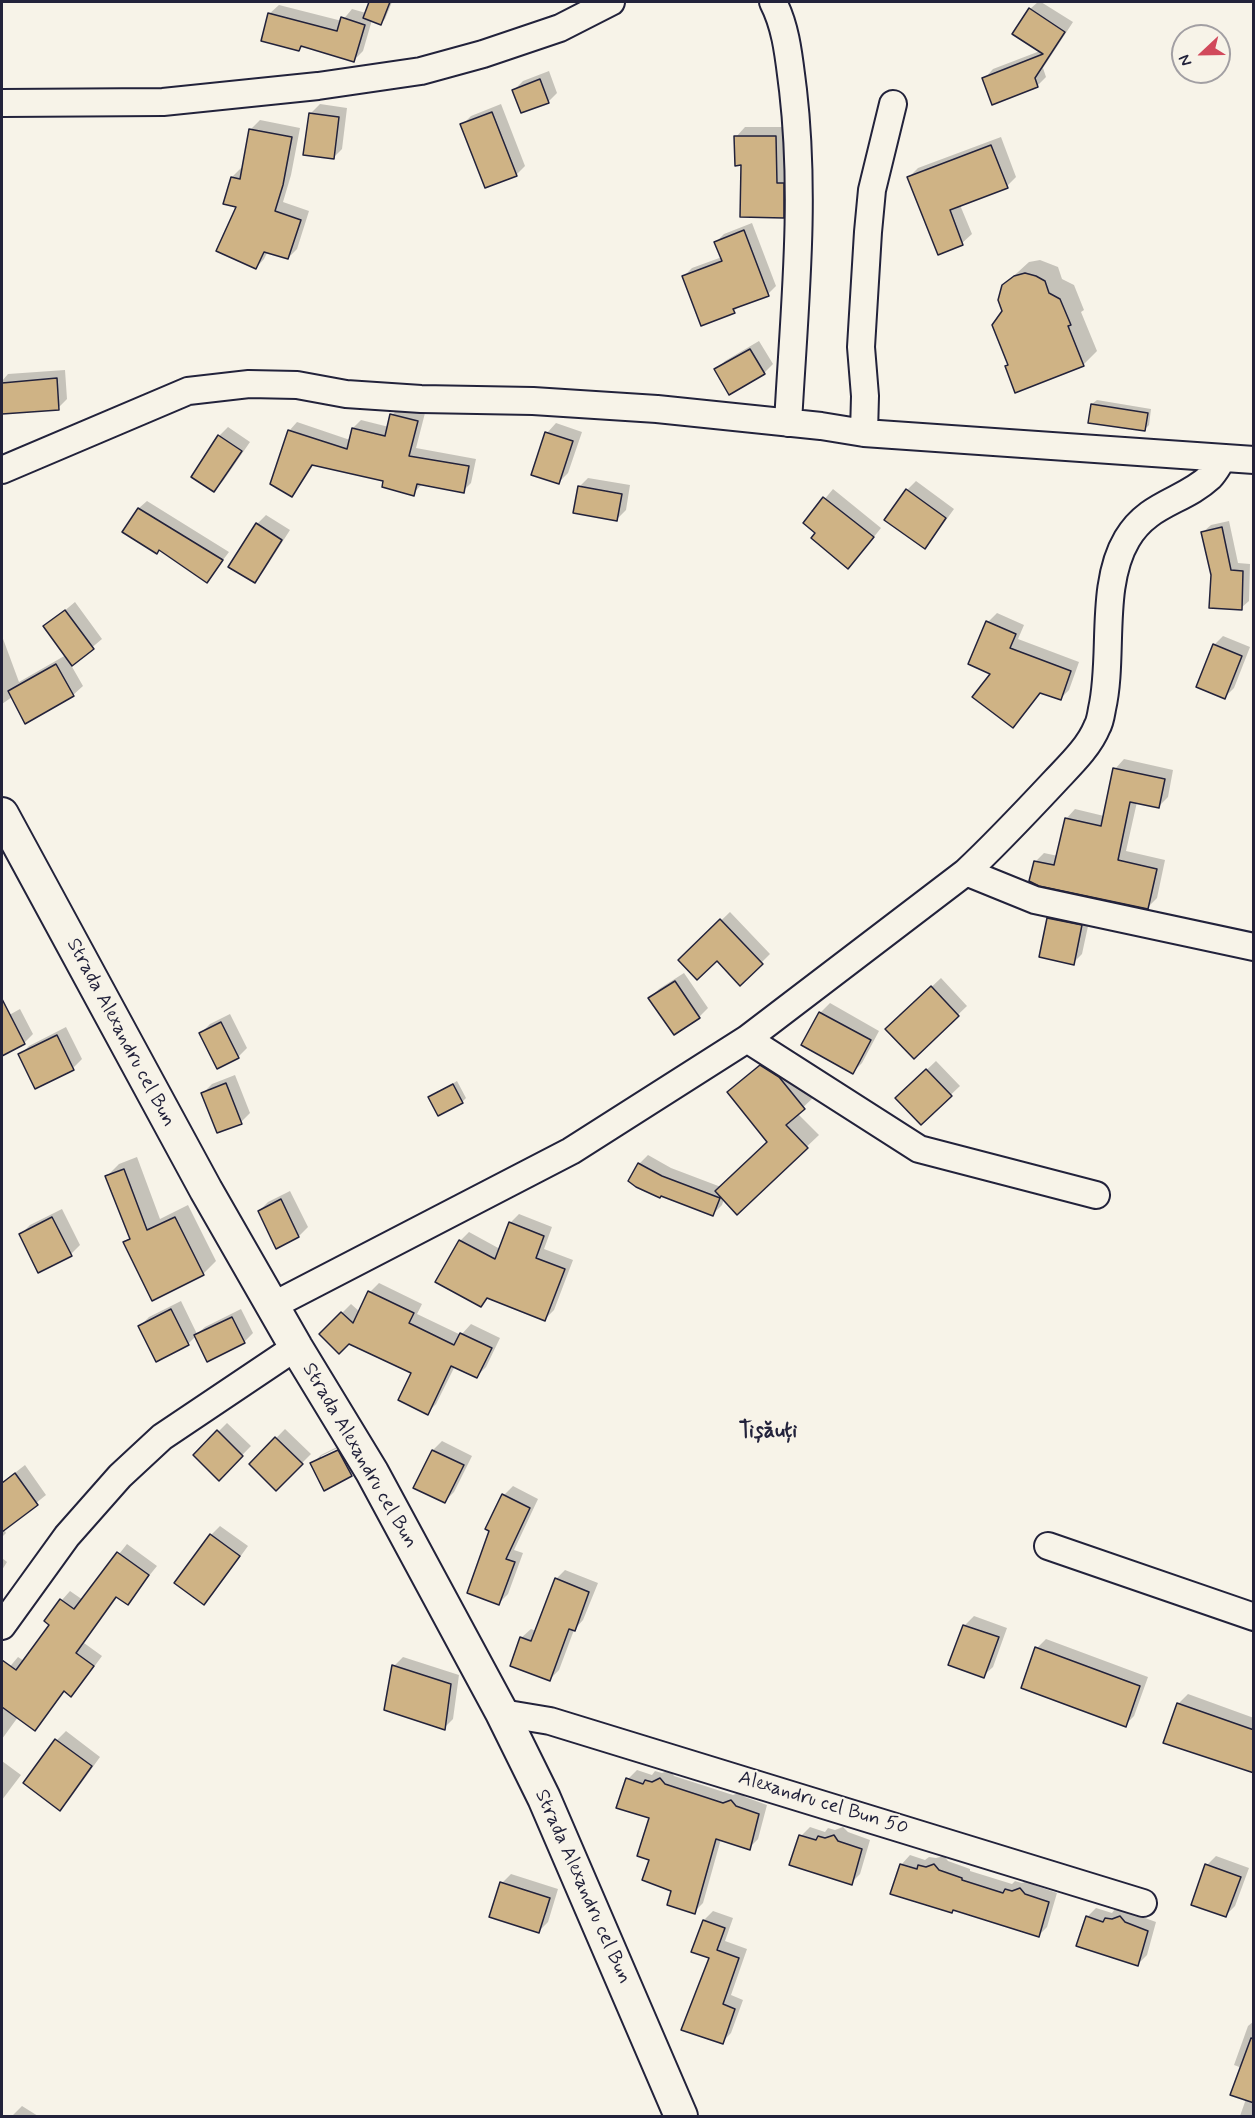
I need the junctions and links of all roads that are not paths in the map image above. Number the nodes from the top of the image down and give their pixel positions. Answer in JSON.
{"nodes":[{"id":1,"x":611,"y":2,"type":"edge"},
{"id":2,"x":773,"y":2,"type":"edge"},
{"id":3,"x":2,"y":103,"type":"edge"},
{"id":4,"x":893,"y":104,"type":"dead end"},
{"id":5,"x":788,"y":423,"type":"junction"},
{"id":6,"x":864,"y":433,"type":"junction"},
{"id":7,"x":1223,"y":458,"type":"junction"},
{"id":8,"x":1254,"y":460,"type":"edge"},
{"id":9,"x":2,"y":470,"type":"edge"},
{"id":10,"x":2,"y":814,"type":"edge"},
{"id":11,"x":966,"y":872,"type":"junction"},
{"id":12,"x":1254,"y":947,"type":"edge"},
{"id":13,"x":747,"y":1039,"type":"junction"},
{"id":14,"x":1096,"y":1195,"type":"dead end"},
{"id":15,"x":272,"y":1306,"type":"junction"},
{"id":16,"x":296,"y":1347,"type":"junction"},
{"id":17,"x":1048,"y":1546,"type":"dead end"},
{"id":18,"x":1254,"y":1617,"type":"edge"},
{"id":19,"x":2,"y":1626,"type":"edge"},
{"id":20,"x":502,"y":1713,"type":"junction"},
{"id":21,"x":1143,"y":1903,"type":"dead end"},
{"id":22,"x":681,"y":2116,"type":"edge"}],
"edges":[{"from":1,"to":3,"type":"street"},
{"from":2,"to":5,"type":"street"},
{"from":4,"to":6,"type":"street"},
{"from":5,"to":6,"type":"street"},
{"from":5,"to":9,"type":"street"},
{"from":6,"to":7,"type":"street"},
{"from":7,"to":8,"type":"street"},
{"from":7,"to":11,"type":"street"},
{"from":10,"to":15,"type":"street","name":"Strada Alexandru cel Bun"},
{"from":11,"to":12,"type":"street"},
{"from":11,"to":13,"type":"street"},
{"from":13,"to":14,"type":"street"},
{"from":13,"to":15,"type":"street"},
{"from":15,"to":16,"type":"street","name":"Strada Alexandru cel Bun"},
{"from":16,"to":19,"type":"street"},
{"from":16,"to":20,"type":"street","name":"Strada Alexandru cel Bun"},
{"from":17,"to":18,"type":"street"},
{"from":20,"to":21,"type":"street","name":"Alexandru cel Bun 50"},
{"from":20,"to":22,"type":"street","name":"Strada Alexandru cel Bun"}]}
